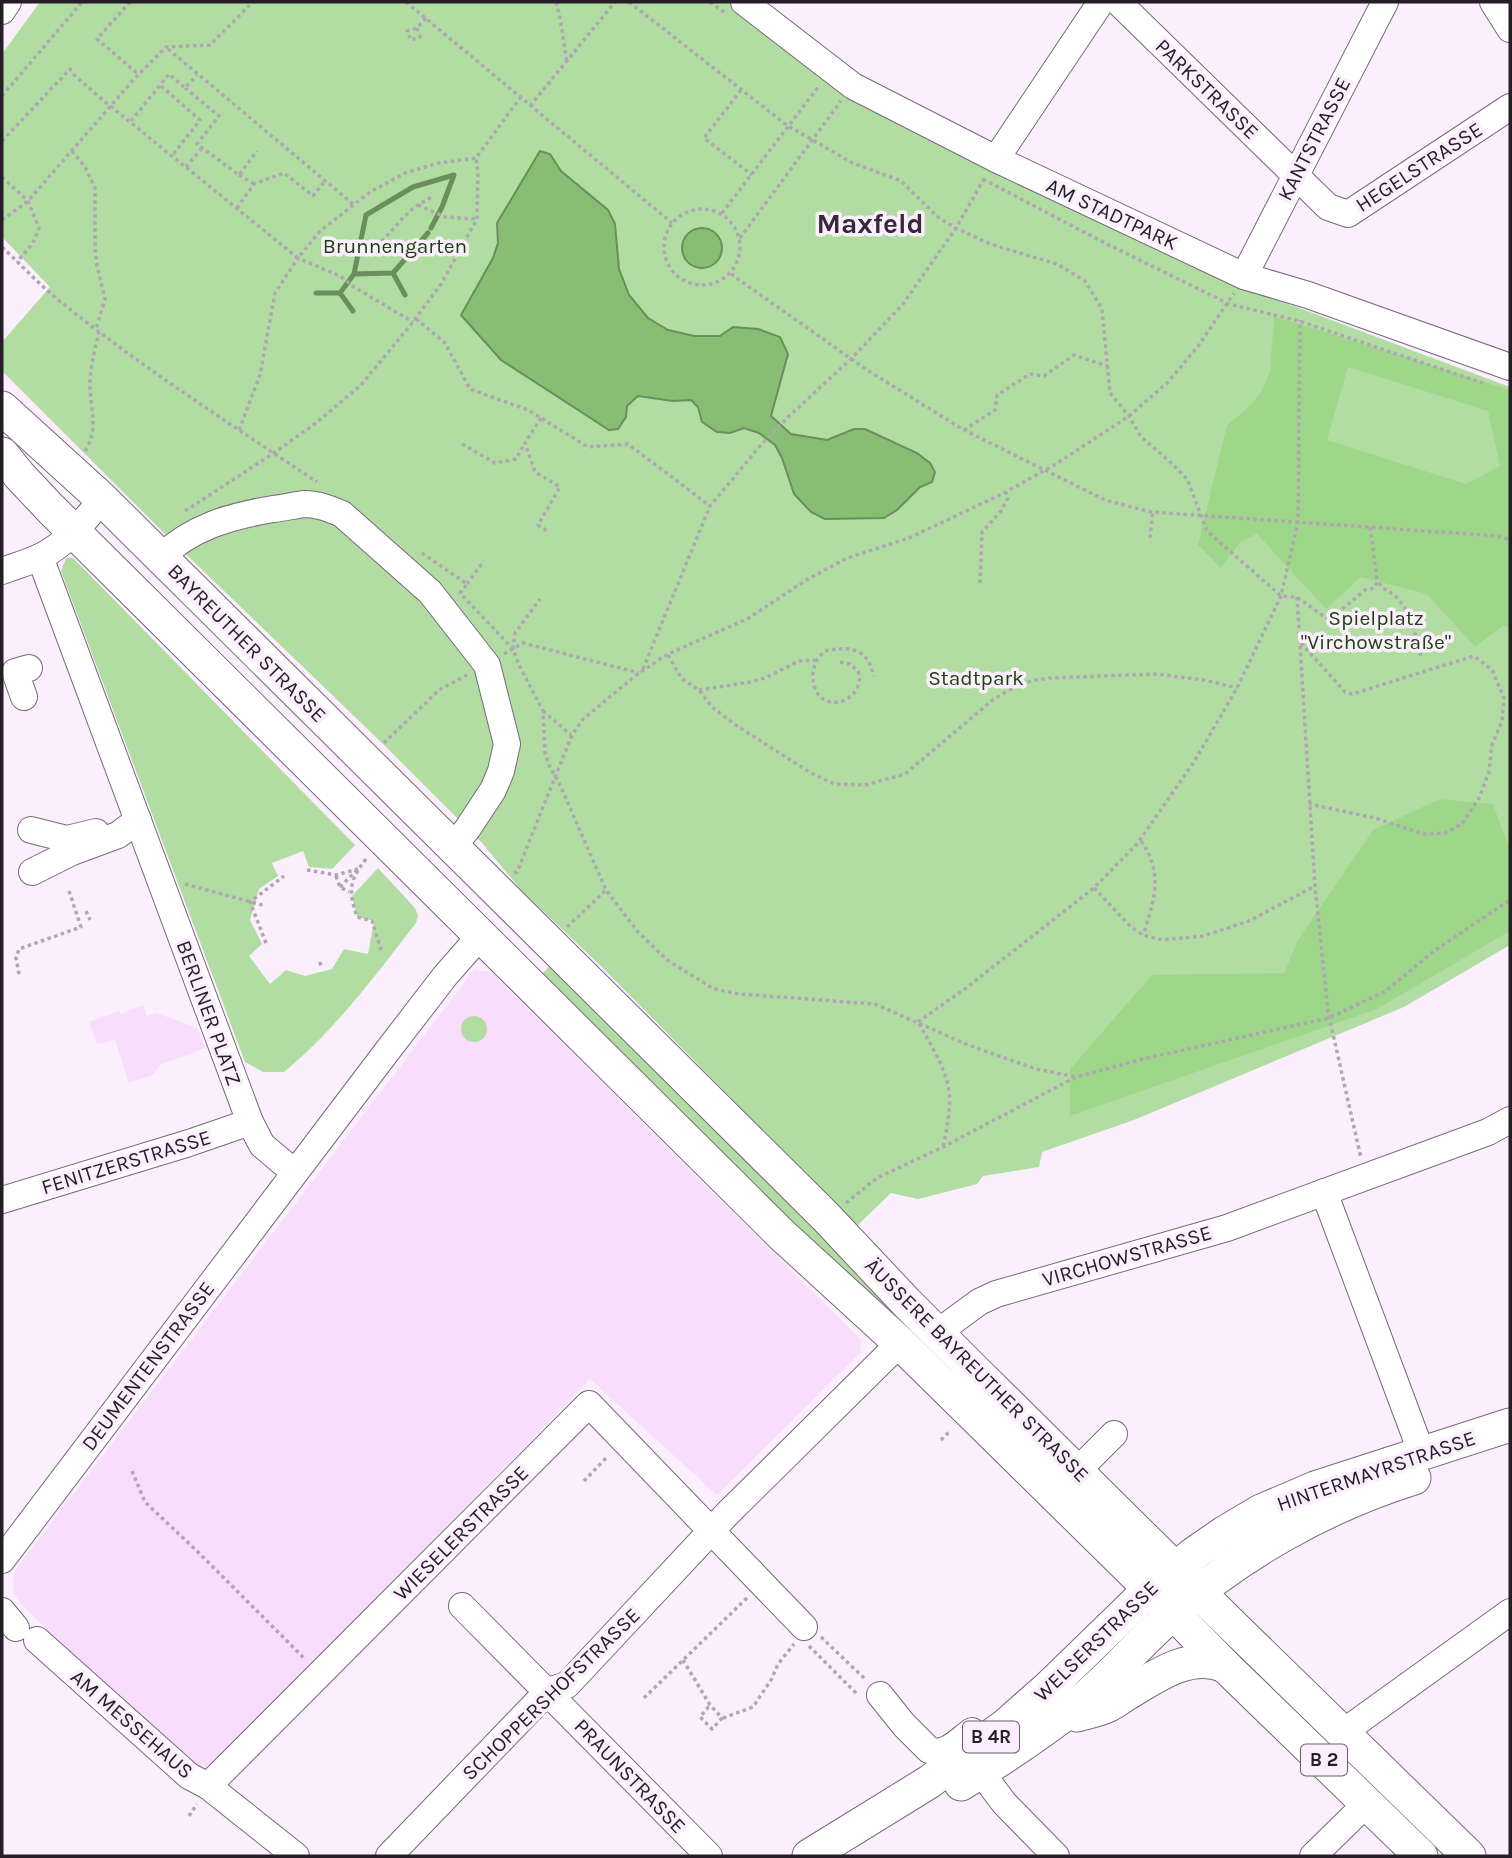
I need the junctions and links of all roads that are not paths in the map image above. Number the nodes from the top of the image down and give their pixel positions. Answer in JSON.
{"nodes":[{"id":1,"x":8,"y":2,"type":"edge"},
{"id":2,"x":744,"y":2,"type":"edge"},
{"id":3,"x":1101,"y":2,"type":"edge"},
{"id":4,"x":1118,"y":2,"type":"edge"},
{"id":5,"x":1385,"y":2,"type":"edge"},
{"id":6,"x":1493,"y":2,"type":"edge"},
{"id":7,"x":2,"y":10,"type":"edge"},
{"id":8,"x":1510,"y":29,"type":"edge"},
{"id":9,"x":1510,"y":107,"type":"edge"},
{"id":10,"x":990,"y":169,"type":"junction"},
{"id":11,"x":1296,"y":175,"type":"junction"},
{"id":12,"x":1244,"y":276,"type":"junction"},
{"id":13,"x":1510,"y":367,"type":"edge"},
{"id":14,"x":2,"y":408,"type":"edge"},
{"id":15,"x":2,"y":454,"type":"edge"},
{"id":16,"x":102,"y":499,"type":"junction"},
{"id":17,"x":73,"y":531,"type":"junction"},
{"id":18,"x":40,"y":557,"type":"junction"},
{"id":19,"x":160,"y":558,"type":"junction"},
{"id":20,"x":2,"y":571,"type":"edge"},
{"id":21,"x":29,"y":668,"type":"dead end"},
{"id":22,"x":24,"y":696,"type":"dead end"},
{"id":23,"x":138,"y":820,"type":"junction"},
{"id":24,"x":31,"y":830,"type":"dead end"},
{"id":25,"x":453,"y":847,"type":"junction"},
{"id":26,"x":32,"y":872,"type":"dead end"},
{"id":27,"x":498,"y":891,"type":"junction"},
{"id":28,"x":454,"y":908,"type":"joint"},
{"id":29,"x":481,"y":935,"type":"junction"},
{"id":30,"x":1510,"y":1120,"type":"edge"},
{"id":31,"x":250,"y":1122,"type":"junction"},
{"id":32,"x":294,"y":1172,"type":"junction"},
{"id":33,"x":1324,"y":1192,"type":"junction"},
{"id":34,"x":2,"y":1200,"type":"edge"},
{"id":35,"x":937,"y":1333,"type":"junction"},
{"id":36,"x":900,"y":1343,"type":"junction"},
{"id":37,"x":1510,"y":1425,"type":"edge"},
{"id":38,"x":1114,"y":1434,"type":"dead end"},
{"id":39,"x":1510,"y":1447,"type":"edge"},
{"id":40,"x":1422,"y":1454,"type":"junction"},
{"id":41,"x":1084,"y":1464,"type":"dead end"},
{"id":42,"x":712,"y":1531,"type":"junction"},
{"id":43,"x":2,"y":1560,"type":"edge"},
{"id":44,"x":1163,"y":1578,"type":"junction"},
{"id":45,"x":1186,"y":1602,"type":"junction"},
{"id":46,"x":462,"y":1606,"type":"dead end"},
{"id":47,"x":1510,"y":1612,"type":"edge"},
{"id":48,"x":18,"y":1626,"type":"edge"},
{"id":49,"x":804,"y":1627,"type":"road end"},
{"id":50,"x":1225,"y":1666,"type":"junction"},
{"id":51,"x":548,"y":1691,"type":"junction"},
{"id":52,"x":880,"y":1695,"type":"road end"},
{"id":53,"x":1021,"y":1712,"type":"junction"},
{"id":54,"x":1057,"y":1720,"type":"junction"},
{"id":55,"x":1342,"y":1733,"type":"junction"},
{"id":56,"x":981,"y":1772,"type":"junction"},
{"id":57,"x":208,"y":1786,"type":"junction"},
{"id":58,"x":1367,"y":1803,"type":"junction"},
{"id":59,"x":296,"y":1856,"type":"edge"},
{"id":60,"x":389,"y":1856,"type":"edge"},
{"id":61,"x":709,"y":1856,"type":"edge"},
{"id":62,"x":809,"y":1856,"type":"edge"},
{"id":63,"x":851,"y":1856,"type":"edge"},
{"id":64,"x":1056,"y":1856,"type":"edge"},
{"id":65,"x":1313,"y":1856,"type":"edge"},
{"id":66,"x":1421,"y":1856,"type":"edge"},
{"id":67,"x":1469,"y":1856,"type":"edge"}],
"edges":[{"from":1,"to":7,"type":"street"},
{"from":2,"to":10,"type":"street","name":"AM STADTPARK"},
{"from":3,"to":10,"type":"street"},
{"from":4,"to":11,"type":"street","name":"PARKSTRASSE"},
{"from":5,"to":11,"type":"street","name":"KANTSTRASSE"},
{"from":6,"to":8,"type":"street"},
{"from":9,"to":11,"type":"street","name":"HEGELSTRASSE"},
{"from":10,"to":12,"type":"street","name":"AM STADTPARK"},
{"from":11,"to":12,"type":"street","name":"KANTSTRASSE"},
{"from":12,"to":13,"type":"street","name":"AM STADTPARK"},
{"from":14,"to":16,"type":"main road","name":"BAYREUTHER STRASSE"},
{"from":15,"to":17,"type":"main road","name":"BAYREUTHER STRASSE"},
{"from":16,"to":17,"type":"street"},
{"from":16,"to":19,"type":"main road","name":"BAYREUTHER STRASSE"},
{"from":17,"to":18,"type":"street"},
{"from":17,"to":28,"type":"main road","name":"BAYREUTHER STRASSE"},
{"from":18,"to":20,"type":"street"},
{"from":18,"to":23,"type":"street","name":"BERLINER PLATZ"},
{"from":19,"to":25,"type":"main road","name":"BAYREUTHER STRASSE"},
{"from":19,"to":25,"type":"street"},
{"from":21,"to":22,"type":"street"},
{"from":23,"to":24,"type":"street"},
{"from":23,"to":26,"type":"street"},
{"from":23,"to":31,"type":"street","name":"BERLINER PLATZ"},
{"from":25,"to":27,"type":"main road","name":"BAYREUTHER STRASSE"},
{"from":27,"to":29,"type":"main road"},
{"from":27,"to":35,"type":"main road","name":"ÄUSSERE BAYREUTHER STRASSE"},
{"from":28,"to":29,"type":"main road","name":"ÄUSSERE BAYREUTHER STRASSE"},
{"from":29,"to":32,"type":"street"},
{"from":29,"to":36,"type":"main road","name":"ÄUSSERE BAYREUTHER STRASSE"},
{"from":30,"to":33,"type":"street","name":"VIRCHOWSTRASSE"},
{"from":31,"to":32,"type":"street","name":"BERLINER PLATZ"},
{"from":31,"to":34,"type":"street","name":"FENITZERSTRASSE"},
{"from":32,"to":43,"type":"street","name":"DEUMENTENSTRASSE"},
{"from":33,"to":35,"type":"street","name":"VIRCHOWSTRASSE"},
{"from":33,"to":40,"type":"street"},
{"from":35,"to":44,"type":"main road","name":"ÄUSSERE BAYREUTHER STRASSE"},
{"from":36,"to":42,"type":"street","name":"SCHOPPERSHOFSTRASSE"},
{"from":36,"to":44,"type":"main road","name":"ÄUSSERE BAYREUTHER STRASSE"},
{"from":37,"to":40,"type":"main road","name":"HINTERMAYRSTRASSE","number":"B 4R"},
{"from":38,"to":41,"type":"street"},
{"from":39,"to":45,"type":"main road","name":"HINTERMAYRSTRASSE","number":"B 4R"},
{"from":40,"to":44,"type":"main road","name":"HINTERMAYRSTRASSE","number":"B 4R"},
{"from":42,"to":49,"type":"street"},
{"from":42,"to":51,"type":"street","name":"SCHOPPERSHOFSTRASSE"},
{"from":42,"to":57,"type":"street","name":"WIESELERSTRASSE"},
{"from":44,"to":45,"type":"main road","name":"ÄUSSERE BAYREUTHER STRASSE","number":"B 2"},
{"from":44,"to":53,"type":"main road","name":"WELSERSTRASSE","number":"B 4R"},
{"from":45,"to":50,"type":"main road","name":"ÄUSSERE BAYREUTHER STRASSE","number":"B 2"},
{"from":45,"to":54,"type":"main road","name":"WELSERSTRASSE","number":"B 4R"},
{"from":45,"to":55,"type":"main road","name":"ÄUSSERE BAYREUTHER STRASSE","number":"B 2"},
{"from":46,"to":51,"type":"street","name":"PRAUNSTRASSE"},
{"from":47,"to":55,"type":"street"},
{"from":48,"to":57,"type":"street","name":"AM MESSEHAUS"},
{"from":50,"to":54,"type":"main road"},
{"from":50,"to":58,"type":"main road","name":"ÄUSSERE BAYREUTHER STRASSE","number":"B 2"},
{"from":51,"to":60,"type":"street","name":"SCHOPPERSHOFSTRASSE"},
{"from":51,"to":61,"type":"street","name":"PRAUNSTRASSE"},
{"from":52,"to":53,"type":"street"},
{"from":53,"to":62,"type":"main road","name":"WELSERSTRASSE","number":"B 4R"},
{"from":54,"to":56,"type":"main road","name":"WELSERSTRASSE","number":"B 4R"},
{"from":55,"to":67,"type":"main road","name":"ÄUSSERE BAYREUTHER STRASSE","number":"B 2"},
{"from":56,"to":63,"type":"main road","name":"WELSERSTRASSE","number":"B 4R"},
{"from":56,"to":64,"type":"street"},
{"from":57,"to":59,"type":"street","name":"AM MESSEHAUS"},
{"from":58,"to":65,"type":"street"},
{"from":58,"to":66,"type":"main road","name":"ÄUSSERE BAYREUTHER STRASSE","number":"B 2"}]}
